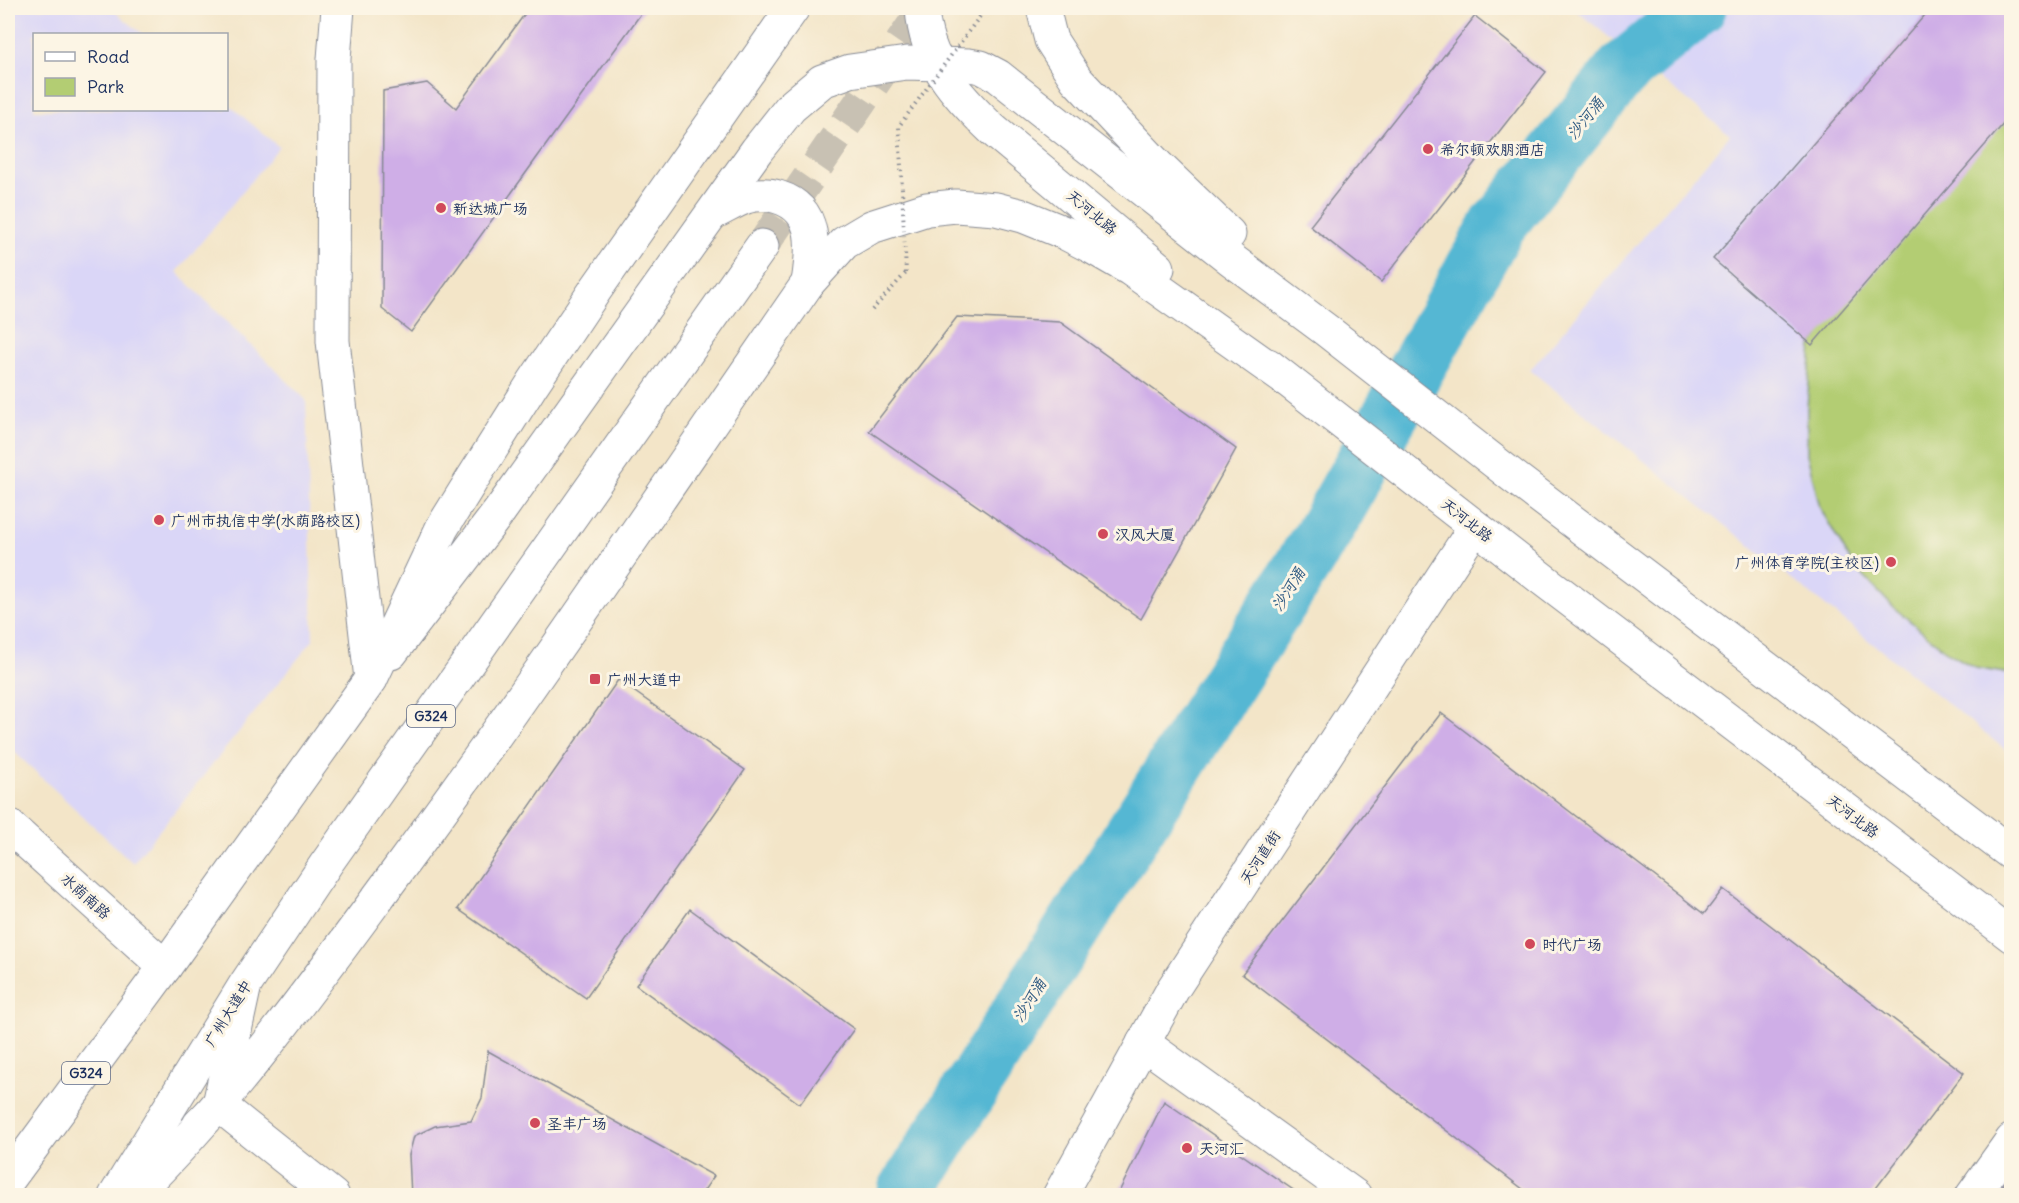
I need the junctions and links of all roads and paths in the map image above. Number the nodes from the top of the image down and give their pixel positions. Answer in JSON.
{"nodes":[{"id":1,"x":338,"y":8,"type":"edge"},
{"id":2,"x":793,"y":8,"type":"edge"},
{"id":3,"x":922,"y":8,"type":"edge"},
{"id":4,"x":986,"y":8,"type":"edge"},
{"id":5,"x":1043,"y":8,"type":"edge"},
{"id":6,"x":951,"y":69,"type":"junction"},
{"id":7,"x":711,"y":214,"type":"junction"},
{"id":8,"x":762,"y":246,"type":"tunnel mouth"},
{"id":9,"x":808,"y":283,"type":"junction"},
{"id":10,"x":872,"y":310,"type":"dead end"},
{"id":11,"x":1326,"y":330,"type":"junction"},
{"id":12,"x":1285,"y":380,"type":"junction"},
{"id":13,"x":1475,"y":527,"type":"junction"},
{"id":14,"x":371,"y":680,"type":"junction"},
{"id":15,"x":8,"y":825,"type":"edge"},
{"id":16,"x":2012,"y":854,"type":"edge"},
{"id":17,"x":2012,"y":936,"type":"edge"},
{"id":18,"x":165,"y":967,"type":"junction"},
{"id":19,"x":245,"y":985,"type":"junction"},
{"id":20,"x":1143,"y":1044,"type":"junction"},
{"id":21,"x":219,"y":1105,"type":"junction"},
{"id":22,"x":2012,"y":1140,"type":"edge"},
{"id":23,"x":8,"y":1180,"type":"edge"},
{"id":24,"x":115,"y":1196,"type":"edge"},
{"id":25,"x":132,"y":1196,"type":"edge"},
{"id":26,"x":333,"y":1196,"type":"edge"},
{"id":27,"x":1059,"y":1196,"type":"edge"},
{"id":28,"x":1355,"y":1196,"type":"edge"},
{"id":29,"x":1972,"y":1196,"type":"edge"}],
"edges":[{"from":1,"to":14,"type":"main road"},
{"from":2,"to":14,"type":"main road","number":"G324"},
{"from":3,"to":6,"type":"main road","name":"天河北路"},
{"from":4,"to":10,"type":"path","bridge":true},
{"from":5,"to":11,"type":"main road"},
{"from":6,"to":7,"type":"main road"},
{"from":6,"to":11,"type":"main road"},
{"from":6,"to":12,"type":"main road","name":"天河北路"},
{"from":7,"to":9,"type":"main road"},
{"from":7,"to":14,"type":"main road"},
{"from":8,"to":19,"type":"main road","name":"广州大道中","number":"G324"},
{"from":9,"to":12,"type":"main road"},
{"from":9,"to":21,"type":"main road"},
{"from":11,"to":16,"type":"main road"},
{"from":12,"to":13,"type":"main road","name":"天河北路"},
{"from":13,"to":17,"type":"main road","name":"天河北路"},
{"from":13,"to":20,"type":"main road","name":"天河直街"},
{"from":14,"to":18,"type":"main road","number":"G324"},
{"from":15,"to":18,"type":"main road","name":"水荫南路"},
{"from":18,"to":23,"type":"main road","number":"G324"},
{"from":19,"to":21,"type":"main road"},
{"from":19,"to":24,"type":"main road","name":"广州大道中","number":"G324"},
{"from":20,"to":27,"type":"main road","name":"天河直街"},
{"from":20,"to":28,"type":"main road"},
{"from":21,"to":25,"type":"main road"},
{"from":21,"to":26,"type":"main road"},
{"from":22,"to":29,"type":"main road"}]}
